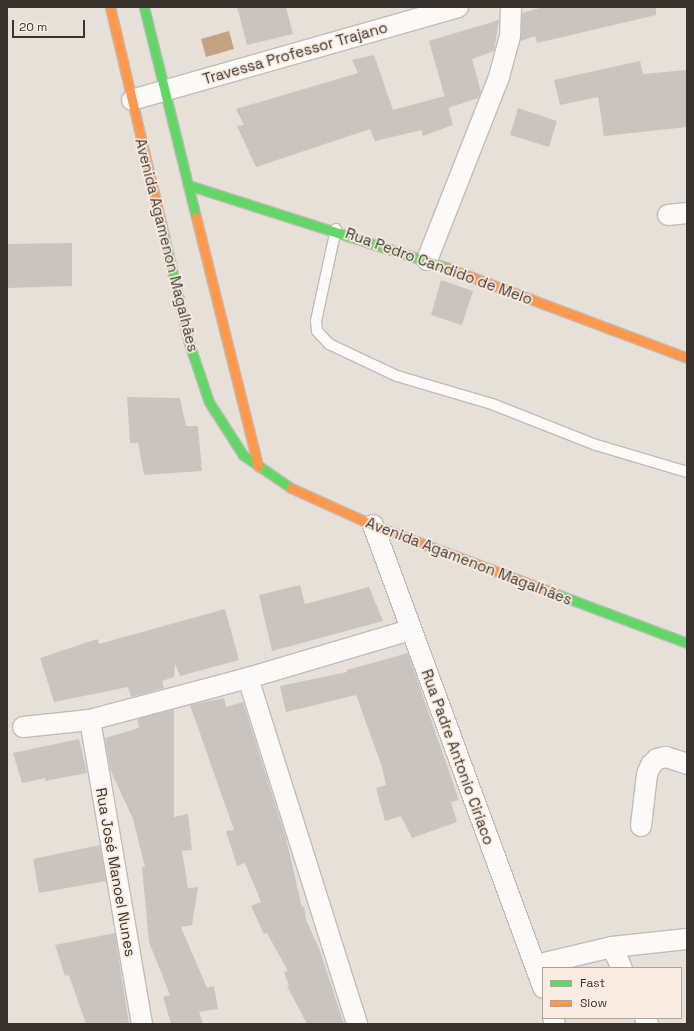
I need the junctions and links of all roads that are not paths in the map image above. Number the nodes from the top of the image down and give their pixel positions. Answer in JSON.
{"nodes":[{"id":1,"x":110,"y":7,"type":"edge"},
{"id":2,"x":144,"y":7,"type":"edge"},
{"id":3,"x":458,"y":7,"type":"edge"},
{"id":4,"x":511,"y":7,"type":"edge"},
{"id":5,"x":165,"y":90,"type":"junction"},
{"id":6,"x":132,"y":100,"type":"junction"},
{"id":7,"x":188,"y":185,"type":"junction"},
{"id":8,"x":336,"y":229,"type":"junction"},
{"id":9,"x":427,"y":260,"type":"junction"},
{"id":10,"x":687,"y":358,"type":"edge"},
{"id":11,"x":258,"y":466,"type":"junction"},
{"id":12,"x":687,"y":472,"type":"edge"},
{"id":13,"x":374,"y":525,"type":"junction"},
{"id":14,"x":410,"y":630,"type":"junction"},
{"id":15,"x":687,"y":643,"type":"edge"},
{"id":16,"x":248,"y":678,"type":"junction"},
{"id":17,"x":90,"y":720,"type":"junction"},
{"id":18,"x":23,"y":727,"type":"dead end"},
{"id":19,"x":687,"y":764,"type":"edge"},
{"id":20,"x":641,"y":826,"type":"dead end"},
{"id":21,"x":687,"y":939,"type":"edge"},
{"id":22,"x":612,"y":947,"type":"junction"},
{"id":23,"x":536,"y":965,"type":"junction"},
{"id":24,"x":622,"y":967,"type":"edge"},
{"id":25,"x":542,"y":985,"type":"edge"},
{"id":26,"x":142,"y":1024,"type":"edge"},
{"id":27,"x":357,"y":1024,"type":"edge"}],
"edges":[{"from":1,"to":6,"type":"main road","name":"Avenida Agamenon Magalhães"},
{"from":2,"to":5,"type":"main road"},
{"from":3,"to":5,"type":"street","name":"Travessa Professor Trajano"},
{"from":4,"to":9,"type":"street"},
{"from":5,"to":6,"type":"street","name":"Travessa Professor Trajano"},
{"from":5,"to":7,"type":"main road"},
{"from":6,"to":11,"type":"main road","name":"Avenida Agamenon Magalhães"},
{"from":7,"to":8,"type":"main road","name":"Rua Pedro Candido de Melo"},
{"from":7,"to":11,"type":"main road"},
{"from":8,"to":9,"type":"main road","name":"Rua Pedro Candido de Melo"},
{"from":8,"to":12,"type":"lane"},
{"from":9,"to":10,"type":"main road","name":"Rua Pedro Candido de Melo"},
{"from":11,"to":13,"type":"main road","name":"Avenida Agamenon Magalhães"},
{"from":13,"to":14,"type":"street","name":"Rua Padre Antonio Ciriaco"},
{"from":13,"to":15,"type":"main road","name":"Avenida Agamenon Magalhães"},
{"from":14,"to":16,"type":"street"},
{"from":14,"to":23,"type":"street","name":"Rua Padre Antonio Ciriaco"},
{"from":16,"to":17,"type":"street"},
{"from":16,"to":27,"type":"street"},
{"from":17,"to":18,"type":"street"},
{"from":17,"to":26,"type":"street","name":"Rua José Manoel Nunes"},
{"from":19,"to":20,"type":"street"},
{"from":21,"to":22,"type":"street"},
{"from":22,"to":23,"type":"street"},
{"from":22,"to":24,"type":"street"},
{"from":23,"to":25,"type":"street","name":"Rua Padre Antonio Ciriaco"}]}
